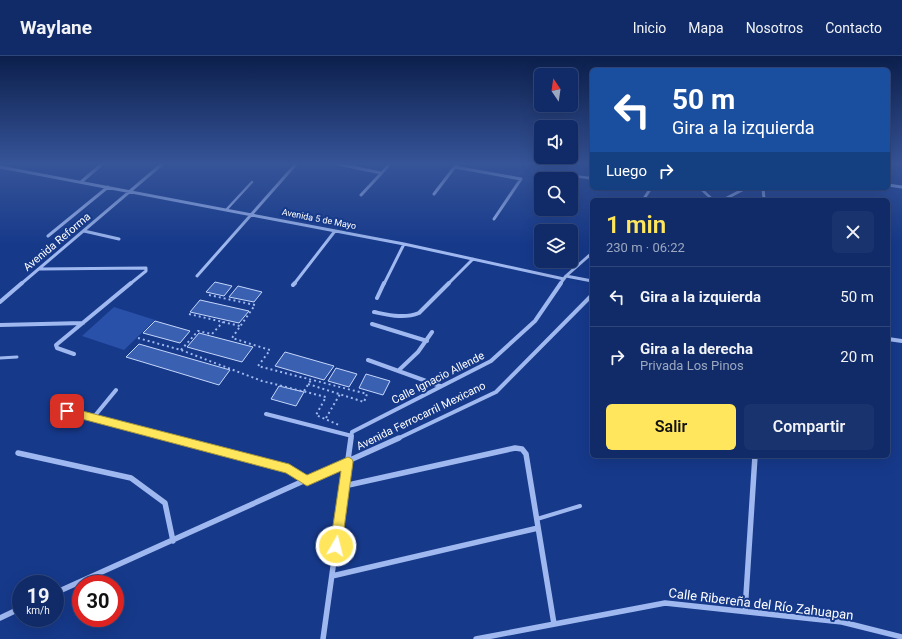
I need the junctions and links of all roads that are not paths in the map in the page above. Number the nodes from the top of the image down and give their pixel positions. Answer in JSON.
{"nodes":[{"id":1,"x":103,"y":191,"type":"edge"},
{"id":2,"x":132,"y":191,"type":"edge"},
{"id":3,"x":133,"y":191,"type":"edge"},
{"id":4,"x":243,"y":191,"type":"edge"},
{"id":5,"x":272,"y":191,"type":"edge"},
{"id":6,"x":364,"y":191,"type":"edge"},
{"id":7,"x":436,"y":191,"type":"edge"},
{"id":8,"x":513,"y":191,"type":"edge"},
{"id":9,"x":703,"y":191,"type":"edge"},
{"id":10,"x":740,"y":191,"type":"edge"},
{"id":11,"x":434,"y":194,"type":"dead end"},
{"id":12,"x":361,"y":195,"type":"dead end"},
{"id":13,"x":711,"y":198,"type":"edge"},
{"id":14,"x":727,"y":198,"type":"edge"},
{"id":15,"x":227,"y":209,"type":"junction"},
{"id":16,"x":251,"y":214,"type":"junction"},
{"id":17,"x":494,"y":219,"type":"dead end"},
{"id":18,"x":335,"y":231,"type":"junction"},
{"id":19,"x":84,"y":232,"type":"junction"},
{"id":20,"x":48,"y":236,"type":"dead end"},
{"id":21,"x":120,"y":239,"type":"dead end"},
{"id":22,"x":404,"y":244,"type":"junction"},
{"id":23,"x":590,"y":255,"type":"edge"},
{"id":24,"x":473,"y":259,"type":"junction"},
{"id":25,"x":39,"y":269,"type":"junction"},
{"id":26,"x":197,"y":276,"type":"dead end"},
{"id":27,"x":565,"y":277,"type":"junction"},
{"id":28,"x":590,"y":281,"type":"edge"},
{"id":29,"x":293,"y":285,"type":"dead end"},
{"id":30,"x":590,"y":297,"type":"edge"},
{"id":31,"x":377,"y":298,"type":"dead end"},
{"id":32,"x":0,"y":302,"type":"edge"},
{"id":33,"x":374,"y":312,"type":"dead end"},
{"id":34,"x":83,"y":323,"type":"junction"},
{"id":35,"x":372,"y":324,"type":"dead end"},
{"id":36,"x":0,"y":325,"type":"edge"},
{"id":37,"x":432,"y":332,"type":"dead end"},
{"id":38,"x":890,"y":339,"type":"edge"},
{"id":39,"x":427,"y":341,"type":"junction"},
{"id":40,"x":902,"y":341,"type":"edge"},
{"id":41,"x":74,"y":354,"type":"dead end"},
{"id":42,"x":17,"y":357,"type":"dead end"},
{"id":43,"x":0,"y":358,"type":"edge"},
{"id":44,"x":368,"y":360,"type":"dead end"},
{"id":45,"x":399,"y":370,"type":"junction"},
{"id":46,"x":440,"y":386,"type":"junction"},
{"id":47,"x":116,"y":390,"type":"dead end"},
{"id":48,"x":54,"y":408,"type":"dead end"},
{"id":49,"x":266,"y":414,"type":"dead end"},
{"id":50,"x":93,"y":418,"type":"junction"},
{"id":51,"x":352,"y":436,"type":"junction"},
{"id":52,"x":18,"y":453,"type":"dead end"},
{"id":53,"x":755,"y":458,"type":"edge"},
{"id":54,"x":348,"y":462,"type":"junction"},
{"id":55,"x":307,"y":481,"type":"junction"},
{"id":56,"x":344,"y":486,"type":"junction"},
{"id":57,"x":580,"y":506,"type":"dead end"},
{"id":58,"x":537,"y":519,"type":"junction"},
{"id":59,"x":538,"y":528,"type":"junction"},
{"id":60,"x":173,"y":540,"type":"junction"},
{"id":61,"x":332,"y":576,"type":"junction"},
{"id":62,"x":64,"y":589,"type":"edge"},
{"id":63,"x":745,"y":611,"type":"junction"},
{"id":64,"x":12,"y":612,"type":"edge"},
{"id":65,"x":0,"y":618,"type":"edge"},
{"id":66,"x":554,"y":624,"type":"junction"},
{"id":67,"x":902,"y":637,"type":"edge"},
{"id":68,"x":323,"y":639,"type":"edge"},
{"id":69,"x":476,"y":639,"type":"edge"}],
"edges":[{"from":1,"to":20,"type":"street"},
{"from":2,"to":19,"type":"street","name":"Avenida Reforma"},
{"from":3,"to":15,"type":"street","name":"Avenida 5 de Mayo"},
{"from":4,"to":15,"type":"lane"},
{"from":5,"to":16,"type":"street"},
{"from":6,"to":12,"type":"street"},
{"from":7,"to":11,"type":"street"},
{"from":8,"to":17,"type":"street"},
{"from":9,"to":13,"type":"lane"},
{"from":10,"to":14,"type":"street"},
{"from":15,"to":16,"type":"street","name":"Avenida 5 de Mayo"},
{"from":16,"to":18,"type":"street","name":"Avenida 5 de Mayo"},
{"from":16,"to":26,"type":"street"},
{"from":18,"to":22,"type":"street","name":"Avenida 5 de Mayo"},
{"from":18,"to":29,"type":"street"},
{"from":19,"to":21,"type":"street"},
{"from":19,"to":25,"type":"street","name":"Avenida Reforma"},
{"from":22,"to":24,"type":"street","name":"Avenida 5 de Mayo"},
{"from":22,"to":31,"type":"street"},
{"from":23,"to":27,"type":"street","name":"Calle Ignacio Allende"},
{"from":24,"to":27,"type":"street","name":"Avenida 5 de Mayo"},
{"from":24,"to":33,"type":"street"},
{"from":25,"to":32,"type":"street","name":"Avenida Reforma"},
{"from":25,"to":34,"type":"street"},
{"from":27,"to":28,"type":"street","name":"Avenida 5 de Mayo"},
{"from":27,"to":46,"type":"street","name":"Calle Ignacio Allende"},
{"from":30,"to":54,"type":"street","name":"Avenida Ferrocarril Mexicano"},
{"from":34,"to":36,"type":"street"},
{"from":34,"to":41,"type":"street"},
{"from":35,"to":39,"type":"street"},
{"from":37,"to":39,"type":"street"},
{"from":38,"to":40,"type":"street"},
{"from":39,"to":45,"type":"street"},
{"from":42,"to":43,"type":"lane"},
{"from":44,"to":45,"type":"street"},
{"from":45,"to":46,"type":"street"},
{"from":46,"to":51,"type":"street","name":"Calle Ignacio Allende"},
{"from":47,"to":50,"type":"street"},
{"from":48,"to":50,"type":"street"},
{"from":49,"to":51,"type":"street"},
{"from":50,"to":55,"type":"street"},
{"from":51,"to":54,"type":"street"},
{"from":52,"to":60,"type":"street"},
{"from":53,"to":63,"type":"street"},
{"from":54,"to":55,"type":"street","name":"Avenida Ferrocarril Mexicano"},
{"from":54,"to":56,"type":"street"},
{"from":55,"to":60,"type":"street","name":"Avenida Ferrocarril Mexicano"},
{"from":56,"to":58,"type":"street"},
{"from":56,"to":61,"type":"street"},
{"from":57,"to":58,"type":"lane"},
{"from":58,"to":59,"type":"street"},
{"from":59,"to":61,"type":"street"},
{"from":59,"to":66,"type":"street"},
{"from":60,"to":62,"type":"street","name":"Avenida Ferrocarril Mexicano"},
{"from":61,"to":68,"type":"street"},
{"from":63,"to":66,"type":"street","name":"Calle Ribereña del Río Zahuapan"},
{"from":63,"to":67,"type":"street","name":"Calle Ribereña del Río Zahuapan"},
{"from":64,"to":65,"type":"street"},
{"from":66,"to":69,"type":"street","name":"Calle Ribereña del Río Zahuapan"}]}
